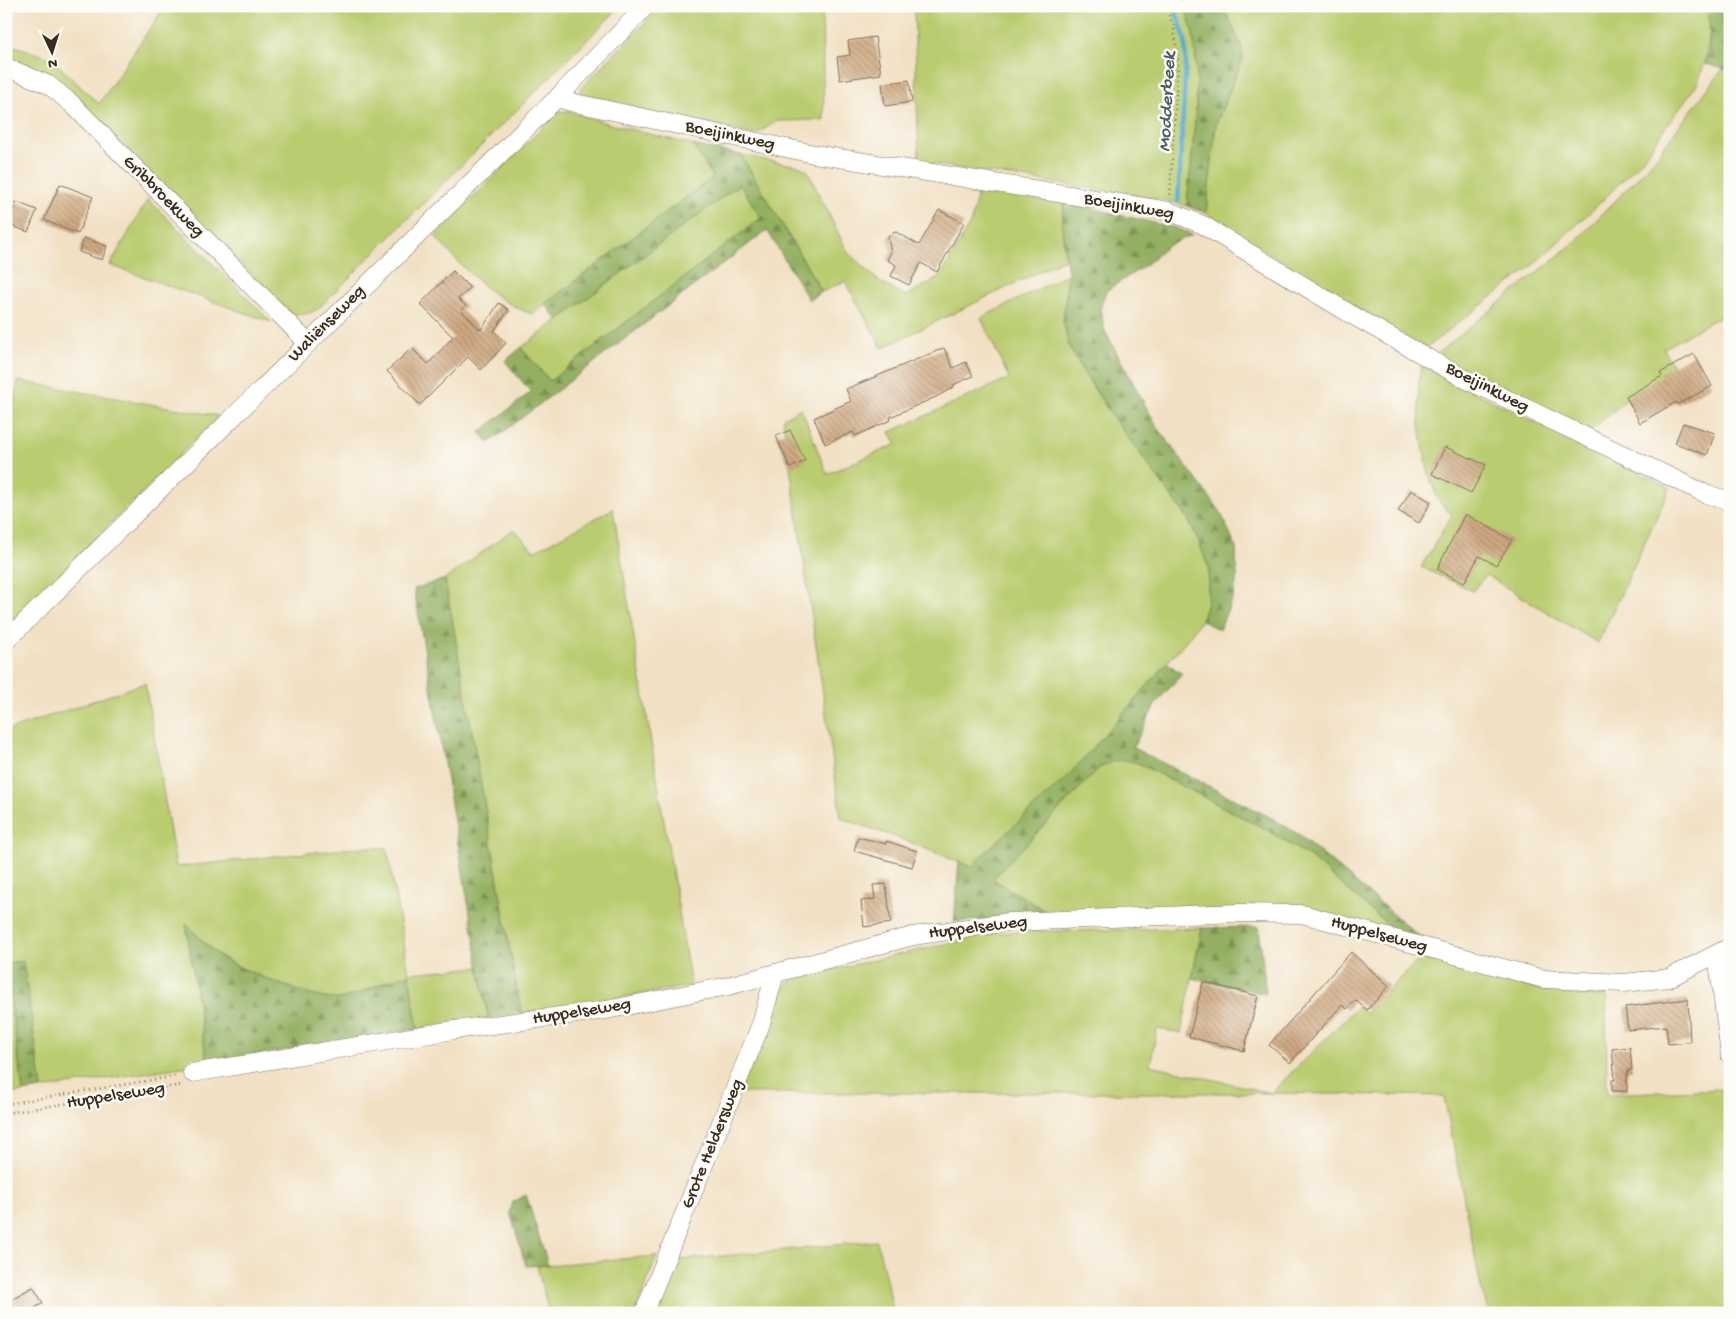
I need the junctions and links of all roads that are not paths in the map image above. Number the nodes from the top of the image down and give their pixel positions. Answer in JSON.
{"nodes":[{"id":1,"x":646,"y":6,"type":"edge"},
{"id":2,"x":6,"y":67,"type":"edge"},
{"id":3,"x":557,"y":98,"type":"junction"},
{"id":4,"x":308,"y":343,"type":"junction"},
{"id":5,"x":1730,"y":501,"type":"edge"},
{"id":6,"x":6,"y":640,"type":"edge"},
{"id":7,"x":1723,"y":951,"type":"edge"},
{"id":8,"x":775,"y":973,"type":"junction"},
{"id":9,"x":1730,"y":1055,"type":"edge"},
{"id":10,"x":188,"y":1079,"type":"road end"},
{"id":11,"x":644,"y":1313,"type":"edge"}],
"edges":[{"from":1,"to":3,"type":"street","name":"Waliënseweg"},
{"from":2,"to":4,"type":"street","name":"Gribbroekweg"},
{"from":3,"to":4,"type":"street","name":"Waliënseweg"},
{"from":3,"to":5,"type":"street","name":"Boeijinkweg"},
{"from":4,"to":6,"type":"street","name":"Waliënseweg"},
{"from":7,"to":8,"type":"street","name":"Huppelseweg"},
{"from":7,"to":9,"type":"street"},
{"from":8,"to":10,"type":"street","name":"Huppelseweg"},
{"from":8,"to":11,"type":"street","name":"Grote Heldersweg"}]}
